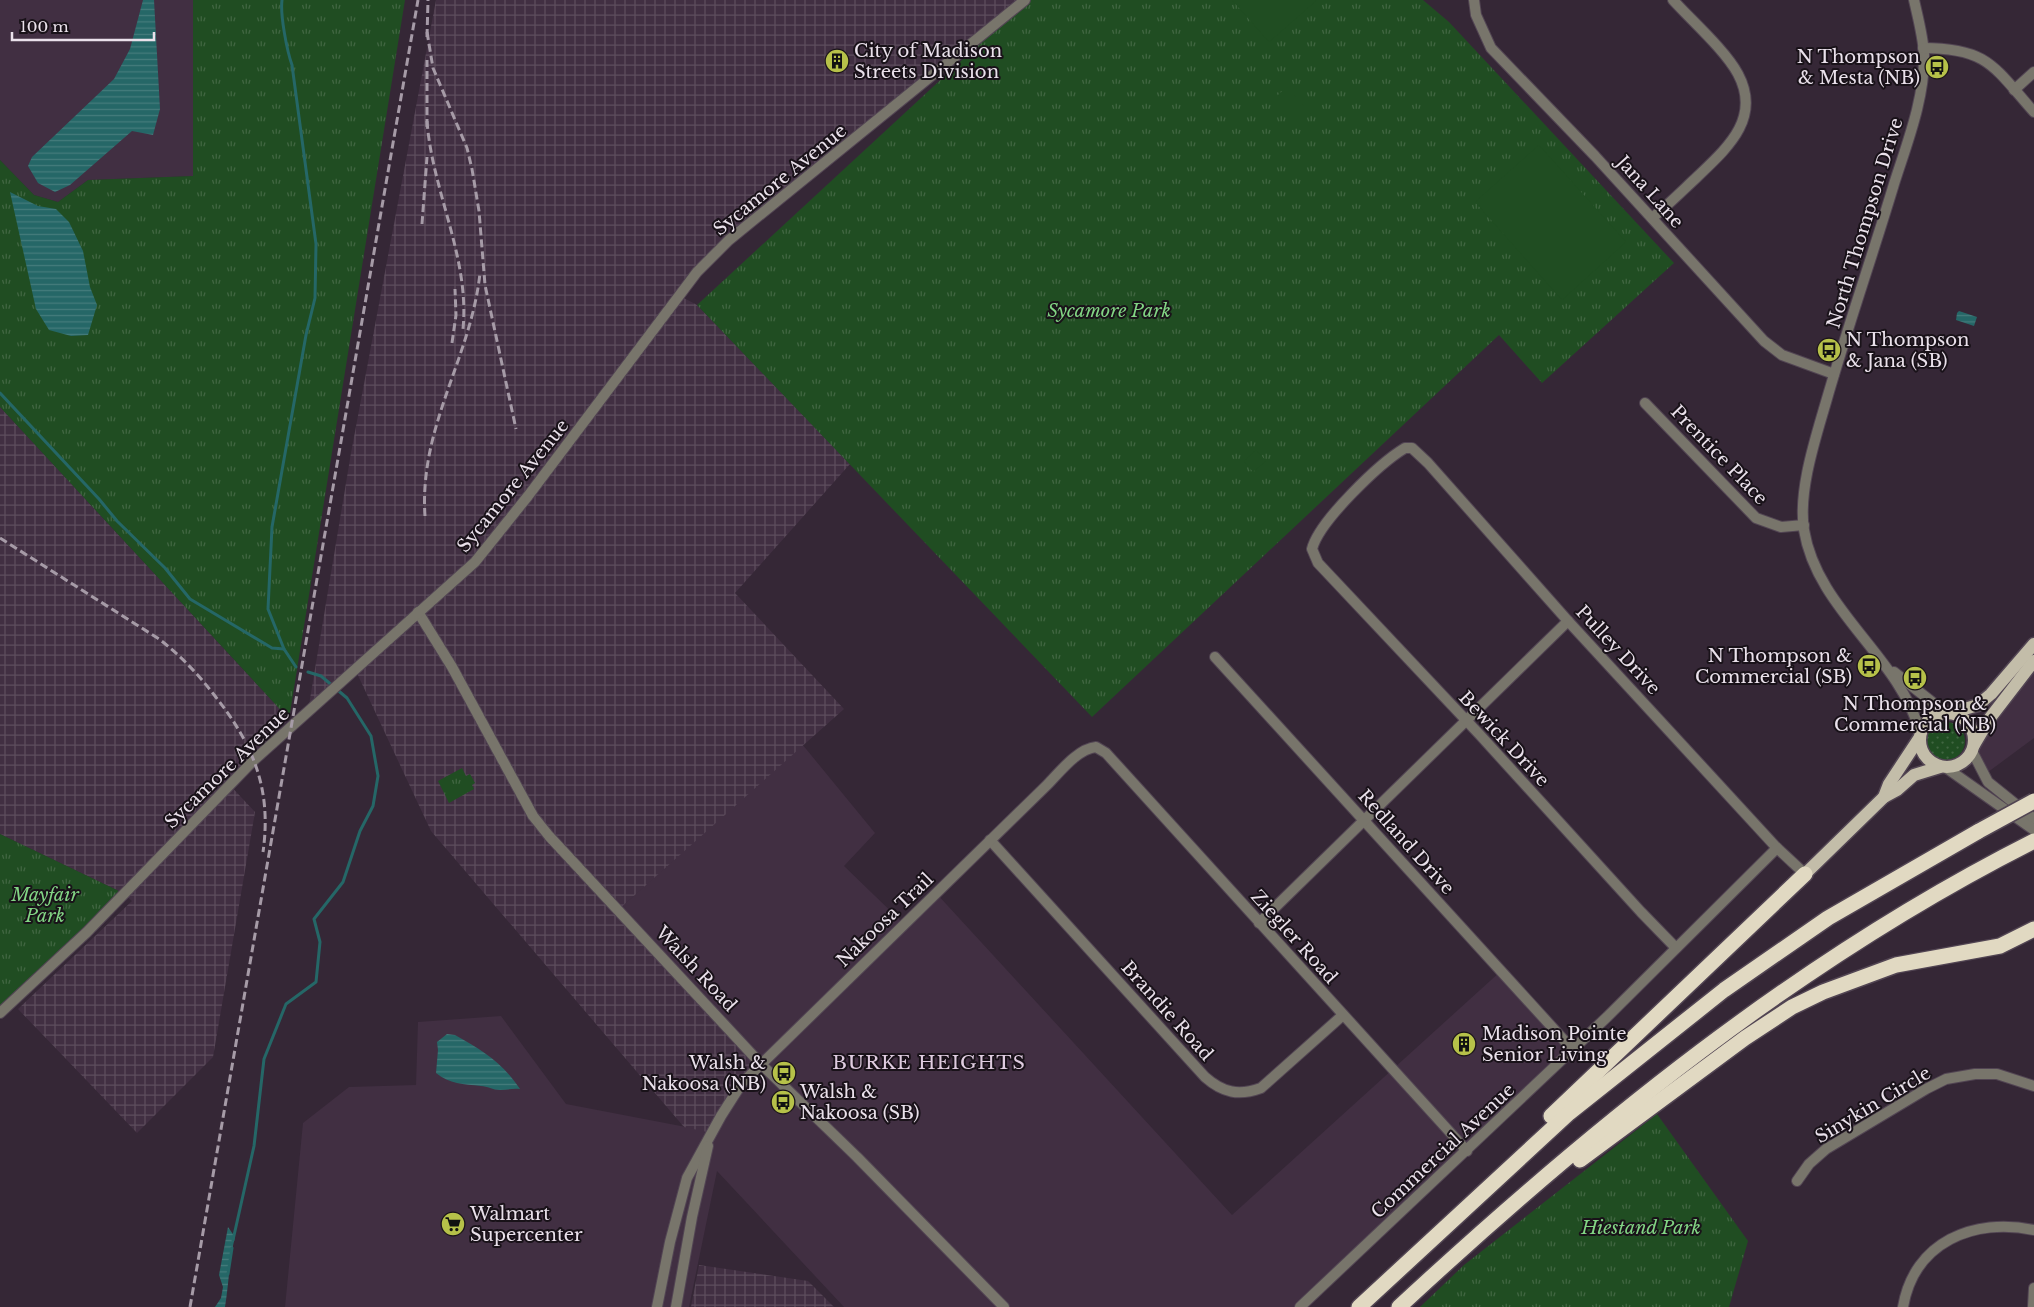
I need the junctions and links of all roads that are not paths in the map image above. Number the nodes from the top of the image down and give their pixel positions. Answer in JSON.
{"nodes":[{"id":1,"x":1025,"y":0,"type":"edge"},
{"id":2,"x":1474,"y":0,"type":"edge"},
{"id":3,"x":1673,"y":0,"type":"edge"},
{"id":4,"x":1914,"y":0,"type":"edge"},
{"id":5,"x":1923,"y":48,"type":"junction"},
{"id":6,"x":2034,"y":72,"type":"edge"},
{"id":7,"x":2014,"y":90,"type":"junction"},
{"id":8,"x":2034,"y":112,"type":"edge"},
{"id":9,"x":1652,"y":218,"type":"junction"},
{"id":10,"x":1834,"y":374,"type":"junction"},
{"id":11,"x":1645,"y":403,"type":"dead end"},
{"id":12,"x":1408,"y":447,"type":"joint"},
{"id":13,"x":1804,"y":525,"type":"junction"},
{"id":14,"x":418,"y":612,"type":"junction"},
{"id":15,"x":1568,"y":621,"type":"junction"},
{"id":16,"x":2034,"y":644,"type":"edge"},
{"id":17,"x":1215,"y":656,"type":"dead end"},
{"id":18,"x":2034,"y":661,"type":"edge"},
{"id":19,"x":1887,"y":666,"type":"junction"},
{"id":20,"x":1949,"y":713,"type":"junction"},
{"id":21,"x":1466,"y":721,"type":"junction"},
{"id":22,"x":1920,"y":735,"type":"junction"},
{"id":23,"x":1096,"y":747,"type":"joint"},
{"id":24,"x":1973,"y":748,"type":"junction"},
{"id":25,"x":1942,"y":767,"type":"junction"},
{"id":26,"x":1884,"y":797,"type":"junction"},
{"id":27,"x":2034,"y":801,"type":"edge"},
{"id":28,"x":2034,"y":819,"type":"edge"},
{"id":29,"x":1364,"y":820,"type":"junction"},
{"id":30,"x":2034,"y":830,"type":"edge"},
{"id":31,"x":990,"y":840,"type":"junction"},
{"id":32,"x":2034,"y":842,"type":"edge"},
{"id":33,"x":1777,"y":848,"type":"junction"},
{"id":34,"x":1805,"y":874,"type":"junction"},
{"id":35,"x":1259,"y":923,"type":"junction"},
{"id":36,"x":2034,"y":928,"type":"edge"},
{"id":37,"x":1676,"y":948,"type":"junction"},
{"id":38,"x":0,"y":1013,"type":"edge"},
{"id":39,"x":1343,"y":1015,"type":"junction"},
{"id":40,"x":1572,"y":1049,"type":"junction"},
{"id":41,"x":761,"y":1064,"type":"junction"},
{"id":42,"x":2034,"y":1086,"type":"edge"},
{"id":43,"x":712,"y":1133,"type":"junction"},
{"id":44,"x":1466,"y":1151,"type":"junction"},
{"id":45,"x":1797,"y":1181,"type":"dead end"},
{"id":46,"x":1454,"y":1217,"type":"junction"},
{"id":47,"x":2034,"y":1230,"type":"edge"},
{"id":48,"x":1452,"y":1259,"type":"junction"},
{"id":49,"x":2034,"y":1288,"type":"edge"},
{"id":50,"x":657,"y":1307,"type":"edge"},
{"id":51,"x":676,"y":1307,"type":"edge"},
{"id":52,"x":1004,"y":1307,"type":"edge"},
{"id":53,"x":1300,"y":1307,"type":"edge"},
{"id":54,"x":1359,"y":1307,"type":"edge"},
{"id":55,"x":1399,"y":1307,"type":"edge"},
{"id":56,"x":1903,"y":1307,"type":"edge"},
{"id":57,"x":2033,"y":1307,"type":"edge"}],
"edges":[{"from":1,"to":14,"type":"street","name":"Sycamore Avenue"},
{"from":2,"to":9,"type":"street","name":"Jana Lane"},
{"from":3,"to":9,"type":"street"},
{"from":4,"to":5,"type":"street","name":"North Thompson Drive"},
{"from":5,"to":7,"type":"street"},
{"from":5,"to":10,"type":"street","name":"North Thompson Drive"},
{"from":6,"to":7,"type":"street"},
{"from":7,"to":8,"type":"street"},
{"from":9,"to":10,"type":"street","name":"Jana Lane"},
{"from":10,"to":13,"type":"street","name":"North Thompson Drive"},
{"from":11,"to":13,"type":"street","name":"Prentice Place"},
{"from":12,"to":15,"type":"street","name":"Pulley Drive"},
{"from":12,"to":21,"type":"street","name":"Bewick Drive"},
{"from":13,"to":19,"type":"street","name":"North Thompson Drive"},
{"from":14,"to":38,"type":"street","name":"Sycamore Avenue"},
{"from":14,"to":41,"type":"street","name":"Walsh Road"},
{"from":15,"to":21,"type":"street"},
{"from":15,"to":33,"type":"street","name":"Pulley Drive"},
{"from":16,"to":20,"type":"main road"},
{"from":17,"to":29,"type":"street","name":"Redland Drive"},
{"from":18,"to":24,"type":"main road"},
{"from":19,"to":20,"type":"street","name":"North Thompson Drive"},
{"from":19,"to":22,"type":"street","name":"North Thompson Drive"},
{"from":20,"to":22,"type":"main road"},
{"from":20,"to":24,"type":"main road"},
{"from":21,"to":29,"type":"street"},
{"from":21,"to":37,"type":"street","name":"Bewick Drive"},
{"from":22,"to":25,"type":"main road"},
{"from":22,"to":26,"type":"main road"},
{"from":23,"to":31,"type":"street","name":"Nakoosa Trail"},
{"from":23,"to":35,"type":"street","name":"Ziegler Road"},
{"from":24,"to":25,"type":"main road"},
{"from":24,"to":28,"type":"street"},
{"from":25,"to":26,"type":"main road"},
{"from":25,"to":30,"type":"street"},
{"from":26,"to":34,"type":"main road"},
{"from":27,"to":46,"type":"highway","bridge":true},
{"from":29,"to":35,"type":"street"},
{"from":29,"to":40,"type":"street","name":"Redland Drive"},
{"from":31,"to":39,"type":"street","name":"Brandie Road"},
{"from":31,"to":41,"type":"street","name":"Nakoosa Trail"},
{"from":32,"to":48,"type":"highway"},
{"from":33,"to":34,"type":"street","name":"Pulley Drive"},
{"from":33,"to":37,"type":"street","name":"Commercial Avenue"},
{"from":34,"to":46,"type":"highway"},
{"from":35,"to":39,"type":"street","name":"Ziegler Road"},
{"from":36,"to":48,"type":"highway"},
{"from":37,"to":40,"type":"street","name":"Commercial Avenue"},
{"from":39,"to":44,"type":"street","name":"Ziegler Road"},
{"from":40,"to":44,"type":"street","name":"Commercial Avenue"},
{"from":41,"to":43,"type":"street","name":"Nakoosa Trail"},
{"from":41,"to":52,"type":"street","name":"Walsh Road"},
{"from":42,"to":45,"type":"street","name":"Sinykin Circle"},
{"from":43,"to":50,"type":"street","name":"Nakoosa Trail"},
{"from":43,"to":51,"type":"street","name":"Nakoosa Trail"},
{"from":44,"to":53,"type":"street","name":"Commercial Avenue"},
{"from":46,"to":54,"type":"highway"},
{"from":47,"to":56,"type":"street"},
{"from":48,"to":55,"type":"highway"},
{"from":49,"to":57,"type":"street"}]}
